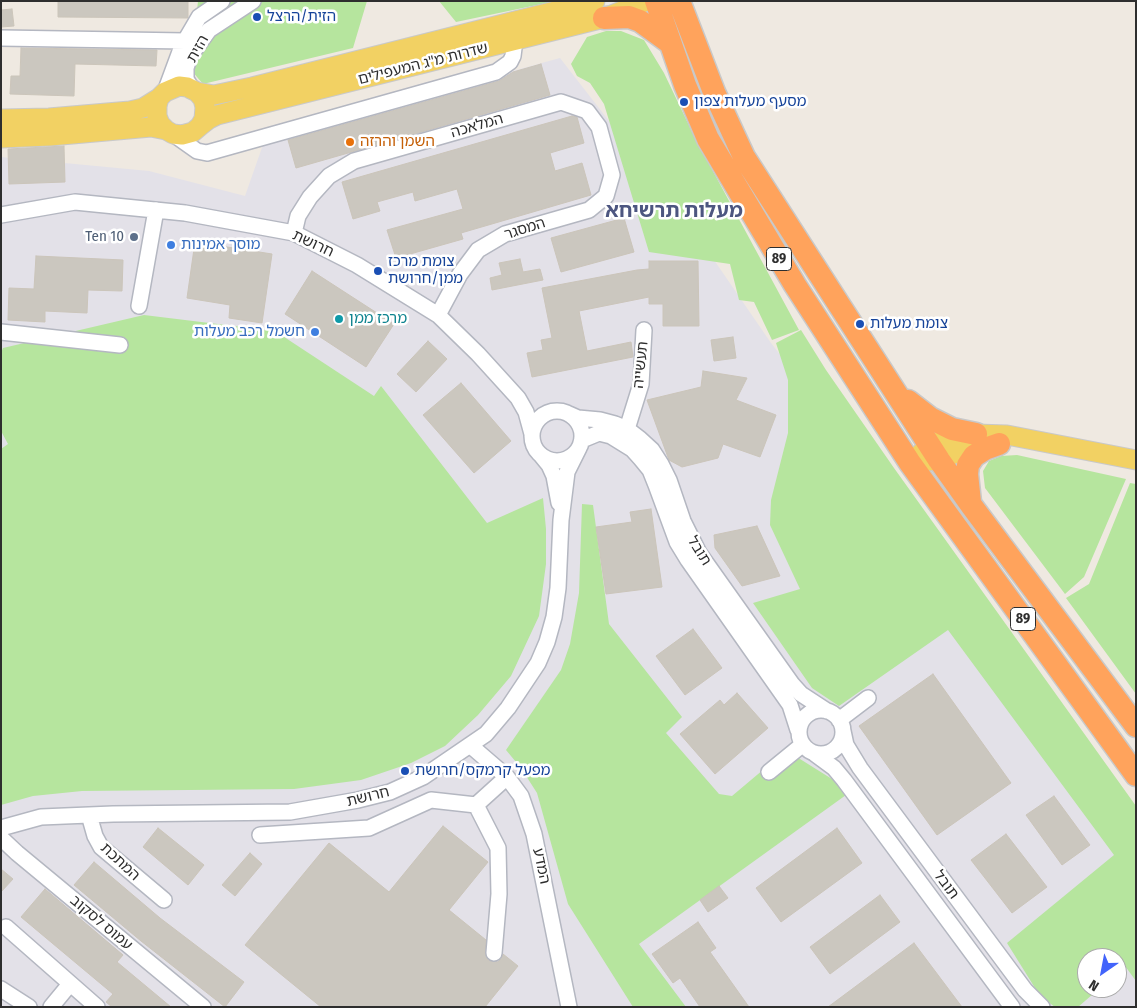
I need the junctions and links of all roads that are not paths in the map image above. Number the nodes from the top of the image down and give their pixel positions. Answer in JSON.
{"nodes":[{"id":1,"x":222,"y":1,"type":"edge"},
{"id":2,"x":253,"y":1,"type":"edge"},
{"id":3,"x":647,"y":1,"type":"edge"},
{"id":4,"x":656,"y":1,"type":"edge"},
{"id":5,"x":679,"y":1,"type":"edge"},
{"id":6,"x":600,"y":10,"type":"edge"},
{"id":7,"x":513,"y":32,"type":"junction"},
{"id":8,"x":1,"y":38,"type":"edge"},
{"id":9,"x":185,"y":41,"type":"junction"},
{"id":10,"x":670,"y":43,"type":"junction"},
{"id":11,"x":195,"y":91,"type":"junction"},
{"id":12,"x":162,"y":95,"type":"junction"},
{"id":13,"x":1,"y":119,"type":"edge"},
{"id":14,"x":200,"y":126,"type":"junction"},
{"id":15,"x":170,"y":132,"type":"junction"},
{"id":16,"x":1,"y":138,"type":"edge"},
{"id":17,"x":607,"y":157,"type":"joint"},
{"id":18,"x":156,"y":210,"type":"junction"},
{"id":19,"x":1,"y":215,"type":"edge"},
{"id":20,"x":294,"y":233,"type":"junction"},
{"id":21,"x":139,"y":306,"type":"dead end"},
{"id":22,"x":438,"y":315,"type":"junction"},
{"id":23,"x":644,"y":330,"type":"dead end"},
{"id":24,"x":1,"y":332,"type":"edge"},
{"id":25,"x":120,"y":345,"type":"dead end"},
{"id":26,"x":894,"y":391,"type":"junction"},
{"id":27,"x":518,"y":398,"type":"junction"},
{"id":28,"x":561,"y":413,"type":"junction"},
{"id":29,"x":627,"y":429,"type":"junction"},
{"id":30,"x":532,"y":434,"type":"junction"},
{"id":31,"x":976,"y":434,"type":"junction"},
{"id":32,"x":1048,"y":443,"type":"junction"},
{"id":33,"x":580,"y":444,"type":"junction"},
{"id":34,"x":998,"y":444,"type":"junction"},
{"id":35,"x":935,"y":452,"type":"junction"},
{"id":36,"x":540,"y":454,"type":"junction"},
{"id":37,"x":1136,"y":460,"type":"edge"},
{"id":38,"x":910,"y":463,"type":"junction"},
{"id":39,"x":971,"y":505,"type":"junction"},
{"id":40,"x":561,"y":520,"type":"junction"},
{"id":41,"x":868,"y":698,"type":"dead end"},
{"id":42,"x":827,"y":711,"type":"junction"},
{"id":43,"x":841,"y":725,"type":"junction"},
{"id":44,"x":1136,"y":726,"type":"edge"},
{"id":45,"x":798,"y":730,"type":"junction"},
{"id":46,"x":802,"y":745,"type":"junction"},
{"id":47,"x":471,"y":746,"type":"junction"},
{"id":48,"x":815,"y":754,"type":"junction"},
{"id":49,"x":769,"y":772,"type":"dead end"},
{"id":50,"x":1136,"y":775,"type":"edge"},
{"id":51,"x":506,"y":777,"type":"junction"},
{"id":52,"x":476,"y":805,"type":"junction"},
{"id":53,"x":89,"y":815,"type":"junction"},
{"id":54,"x":1,"y":828,"type":"edge"},
{"id":55,"x":260,"y":835,"type":"dead end"},
{"id":56,"x":1,"y":838,"type":"edge"},
{"id":57,"x":164,"y":900,"type":"dead end"},
{"id":58,"x":6,"y":927,"type":"dead end"},
{"id":59,"x":494,"y":953,"type":"dead end"},
{"id":60,"x":70,"y":984,"type":"junction"},
{"id":61,"x":1,"y":988,"type":"edge"},
{"id":62,"x":29,"y":1007,"type":"edge"},
{"id":63,"x":51,"y":1007,"type":"edge"},
{"id":64,"x":97,"y":1007,"type":"edge"},
{"id":65,"x":203,"y":1007,"type":"edge"},
{"id":66,"x":569,"y":1007,"type":"edge"},
{"id":67,"x":1012,"y":1007,"type":"edge"},
{"id":68,"x":1042,"y":1007,"type":"edge"}],
"edges":[{"from":1,"to":9,"type":"street","name":"הזית"},
{"from":2,"to":11,"type":"street","name":"הזית"},
{"from":3,"to":6,"type":"main road","name":"שדרות מ\"ג המעפילים"},
{"from":4,"to":10,"type":"highway","number":"89"},
{"from":5,"to":26,"type":"highway","number":"89"},
{"from":6,"to":7,"type":"main road","name":"שדרות מ\"ג המעפילים"},
{"from":6,"to":10,"type":"highway"},
{"from":7,"to":11,"type":"main road","name":"שדרות מ\"ג המעפילים"},
{"from":7,"to":14,"type":"main road","name":"שדרות מ\"ג המעפילים"},
{"from":7,"to":15,"type":"street"},
{"from":8,"to":9,"type":"street"},
{"from":9,"to":12,"type":"street","name":"הזית"},
{"from":10,"to":38,"type":"highway","number":"89"},
{"from":11,"to":12,"type":"main road"},
{"from":11,"to":14,"type":"main road"},
{"from":12,"to":13,"type":"main road"},
{"from":12,"to":15,"type":"main road"},
{"from":14,"to":15,"type":"main road"},
{"from":15,"to":16,"type":"main road"},
{"from":17,"to":20,"type":"street","name":"המלאכה"},
{"from":17,"to":22,"type":"street","name":"המסגר"},
{"from":18,"to":19,"type":"street","name":"חרושת"},
{"from":18,"to":20,"type":"street","name":"חרושת"},
{"from":18,"to":21,"type":"street"},
{"from":20,"to":22,"type":"street","name":"חרושת"},
{"from":22,"to":27,"type":"street","name":"חרושת"},
{"from":23,"to":29,"type":"street","name":"תעשייה"},
{"from":24,"to":25,"type":"street"},
{"from":26,"to":31,"type":"highway"},
{"from":26,"to":35,"type":"highway","number":"89"},
{"from":27,"to":28,"type":"street","name":"חרושת"},
{"from":27,"to":30,"type":"street","name":"חרושת"},
{"from":28,"to":29,"type":"street","name":"תובל"},
{"from":28,"to":30,"type":"street"},
{"from":28,"to":33,"type":"street"},
{"from":29,"to":42,"type":"street","name":"תובל"},
{"from":30,"to":36,"type":"street"},
{"from":31,"to":32,"type":"main road"},
{"from":31,"to":35,"type":"main road"},
{"from":32,"to":34,"type":"main road"},
{"from":32,"to":37,"type":"main road"},
{"from":33,"to":36,"type":"street"},
{"from":33,"to":40,"type":"street","name":"חרושת"},
{"from":33,"to":45,"type":"street","name":"תובל"},
{"from":34,"to":35,"type":"main road"},
{"from":34,"to":39,"type":"highway"},
{"from":35,"to":38,"type":"main road"},
{"from":35,"to":39,"type":"highway","number":"89"},
{"from":36,"to":40,"type":"street","name":"חרושת"},
{"from":38,"to":50,"type":"highway","number":"89"},
{"from":39,"to":44,"type":"highway","number":"89"},
{"from":40,"to":47,"type":"street","name":"חרושת"},
{"from":41,"to":43,"type":"street"},
{"from":42,"to":43,"type":"street"},
{"from":42,"to":45,"type":"street"},
{"from":43,"to":48,"type":"street"},
{"from":43,"to":68,"type":"street","name":"תובל"},
{"from":45,"to":46,"type":"street"},
{"from":46,"to":48,"type":"street"},
{"from":46,"to":49,"type":"street"},
{"from":47,"to":51,"type":"street","name":"המדע"},
{"from":47,"to":53,"type":"street","name":"חרושת"},
{"from":48,"to":67,"type":"street","name":"תובל"},
{"from":51,"to":52,"type":"street"},
{"from":51,"to":66,"type":"street","name":"המדע"},
{"from":52,"to":55,"type":"street"},
{"from":52,"to":59,"type":"street"},
{"from":53,"to":54,"type":"street","name":"חרושת"},
{"from":53,"to":57,"type":"street","name":"המתכת"},
{"from":56,"to":65,"type":"street","name":"עמוס לסקוב"},
{"from":58,"to":60,"type":"street"},
{"from":60,"to":63,"type":"street"},
{"from":60,"to":64,"type":"street"},
{"from":61,"to":62,"type":"street"}]}
